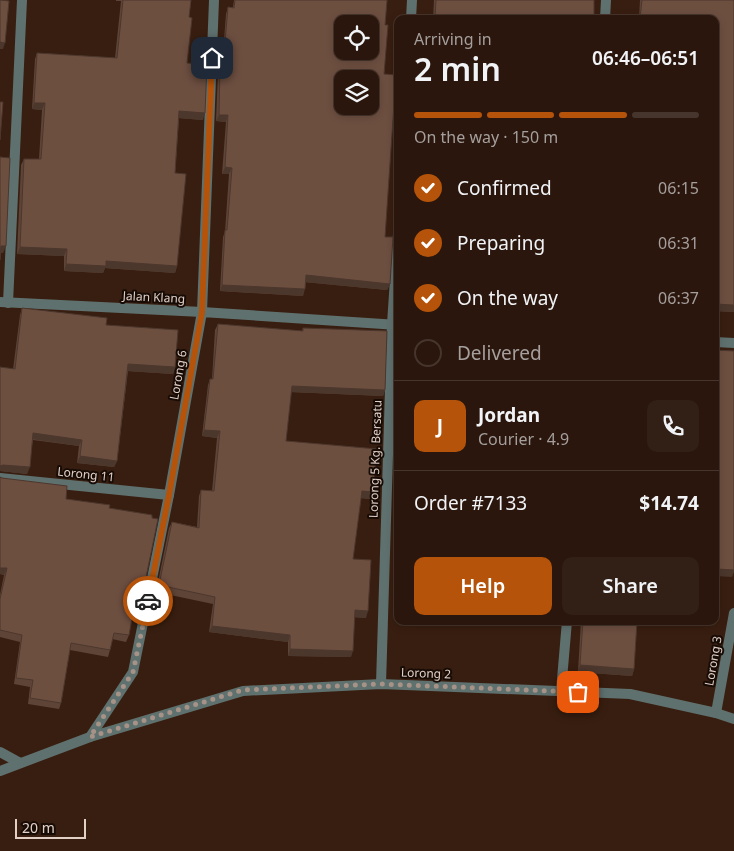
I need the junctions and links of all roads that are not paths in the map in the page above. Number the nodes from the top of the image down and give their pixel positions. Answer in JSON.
{"nodes":[{"id":1,"x":22,"y":0,"type":"edge"},
{"id":2,"x":214,"y":0,"type":"edge"},
{"id":3,"x":412,"y":0,"type":"edge"},
{"id":4,"x":606,"y":0,"type":"edge"},
{"id":5,"x":410,"y":15,"type":"edge"},
{"id":6,"x":605,"y":15,"type":"edge"},
{"id":7,"x":4,"y":303,"type":"edge"},
{"id":8,"x":202,"y":312,"type":"junction"},
{"id":9,"x":394,"y":324,"type":"edge"},
{"id":10,"x":719,"y":342,"type":"edge"},
{"id":11,"x":734,"y":344,"type":"edge"},
{"id":12,"x":394,"y":350,"type":"edge"},
{"id":13,"x":0,"y":478,"type":"edge"},
{"id":14,"x":169,"y":495,"type":"junction"},
{"id":15,"x":734,"y":613,"type":"edge"},
{"id":16,"x":567,"y":625,"type":"edge"},
{"id":17,"x":381,"y":684,"type":"junction"},
{"id":18,"x":561,"y":691,"type":"junction"},
{"id":19,"x":716,"y":713,"type":"junction"},
{"id":20,"x":734,"y":719,"type":"edge"},
{"id":21,"x":90,"y":737,"type":"junction"},
{"id":22,"x":0,"y":752,"type":"edge"},
{"id":23,"x":20,"y":763,"type":"junction"},
{"id":24,"x":0,"y":771,"type":"edge"}],
"edges":[{"from":1,"to":7,"type":"street"},
{"from":2,"to":8,"type":"street","name":"Lorong 6"},
{"from":3,"to":5,"type":"street"},
{"from":4,"to":6,"type":"street"},
{"from":7,"to":8,"type":"street","name":"Jalan Klang"},
{"from":8,"to":9,"type":"street","name":"Jalan Klang"},
{"from":8,"to":14,"type":"street","name":"Lorong 6"},
{"from":10,"to":11,"type":"street"},
{"from":12,"to":17,"type":"street","name":"Lorong 5 Kg. Bersatu"},
{"from":13,"to":14,"type":"street","name":"Lorong 11"},
{"from":14,"to":21,"type":"street","name":"Lorong 6"},
{"from":15,"to":19,"type":"street","name":"Lorong 3"},
{"from":16,"to":18,"type":"street"},
{"from":17,"to":18,"type":"street","name":"Lorong 2"},
{"from":17,"to":21,"type":"street","name":"Lorong 2"},
{"from":18,"to":19,"type":"street","name":"Lorong 2"},
{"from":19,"to":20,"type":"street","name":"Lorong 2"},
{"from":21,"to":23,"type":"street","name":"Lorong 2"},
{"from":22,"to":23,"type":"street"},
{"from":23,"to":24,"type":"street","name":"Lorong 2"}]}
